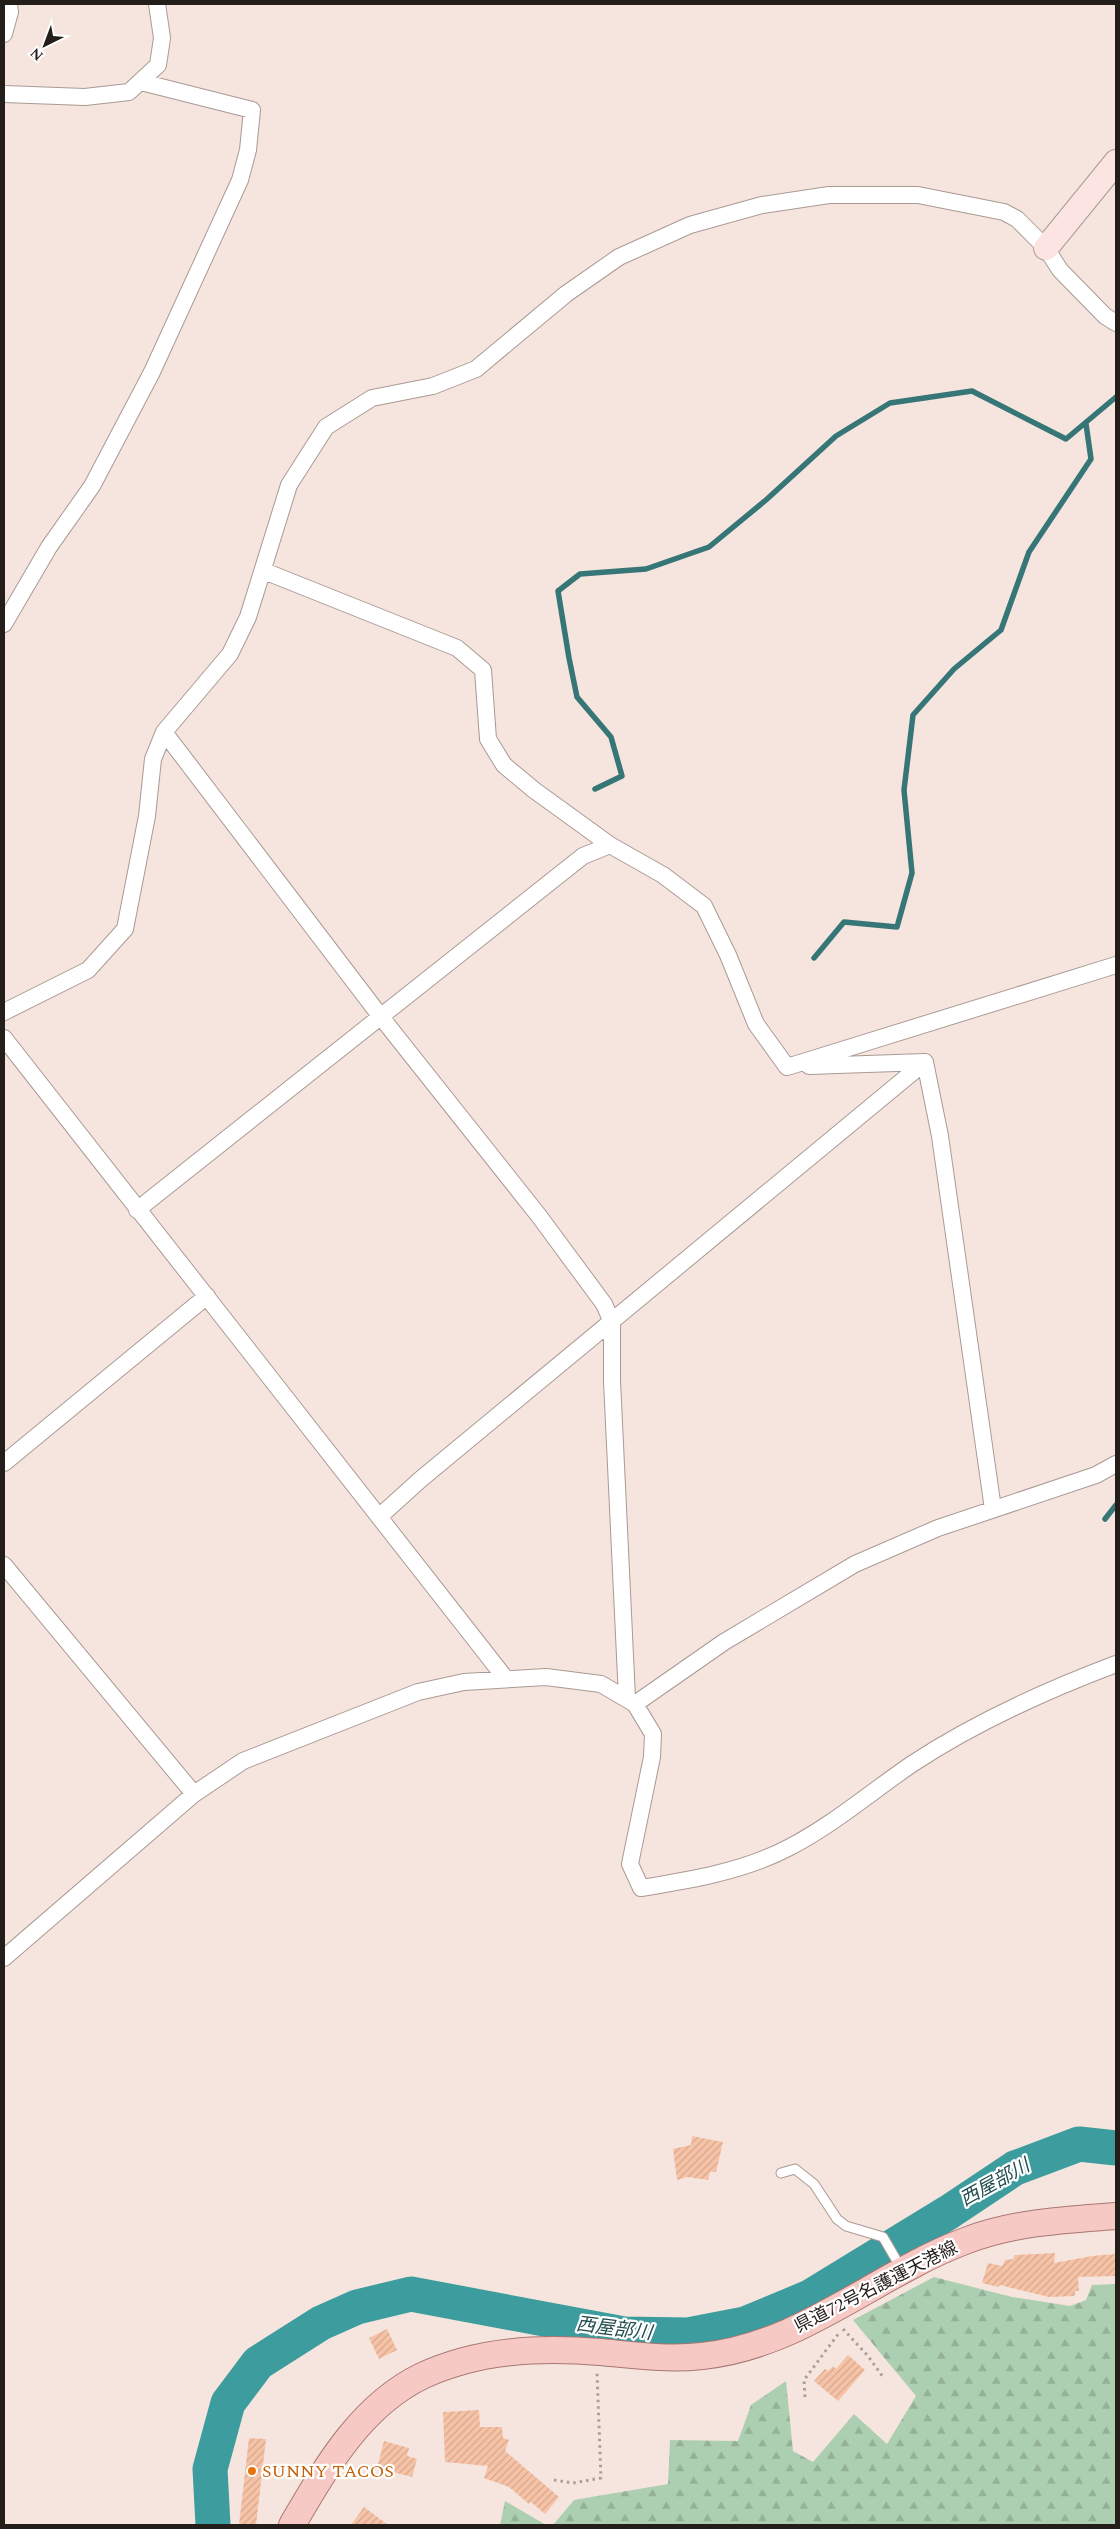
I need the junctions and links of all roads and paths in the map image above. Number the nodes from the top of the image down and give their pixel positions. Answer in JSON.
{"nodes":[{"id":1,"x":9,"y":4,"type":"edge"},
{"id":2,"x":157,"y":4,"type":"edge"},
{"id":3,"x":4,"y":34,"type":"edge"},
{"id":4,"x":141,"y":82,"type":"junction"},
{"id":5,"x":4,"y":94,"type":"edge"},
{"id":6,"x":1116,"y":162,"type":"edge"},
{"id":7,"x":1046,"y":248,"type":"junction"},
{"id":8,"x":1116,"y":323,"type":"edge"},
{"id":9,"x":264,"y":571,"type":"junction"},
{"id":10,"x":4,"y":624,"type":"edge"},
{"id":11,"x":164,"y":732,"type":"junction"},
{"id":12,"x":610,"y":845,"type":"junction"},
{"id":13,"x":1116,"y":965,"type":"edge"},
{"id":14,"x":4,"y":1012,"type":"edge"},
{"id":15,"x":381,"y":1017,"type":"junction"},
{"id":16,"x":4,"y":1038,"type":"edge"},
{"id":17,"x":924,"y":1062,"type":"junction"},
{"id":18,"x":787,"y":1067,"type":"junction"},
{"id":19,"x":137,"y":1210,"type":"junction"},
{"id":20,"x":206,"y":1296,"type":"junction"},
{"id":21,"x":612,"y":1322,"type":"junction"},
{"id":22,"x":4,"y":1463,"type":"edge"},
{"id":23,"x":1116,"y":1464,"type":"edge"},
{"id":24,"x":993,"y":1510,"type":"junction"},
{"id":25,"x":379,"y":1517,"type":"junction"},
{"id":26,"x":4,"y":1565,"type":"edge"},
{"id":27,"x":1116,"y":1664,"type":"edge"},
{"id":28,"x":506,"y":1678,"type":"junction"},
{"id":29,"x":631,"y":1701,"type":"junction"},
{"id":30,"x":194,"y":1794,"type":"junction"},
{"id":31,"x":4,"y":1958,"type":"edge"},
{"id":32,"x":781,"y":2173,"type":"dead end"},
{"id":33,"x":1116,"y":2216,"type":"edge"},
{"id":34,"x":900,"y":2266,"type":"junction"},
{"id":35,"x":596,"y":2352,"type":"junction"},
{"id":36,"x":884,"y":2377,"type":"dead end"},
{"id":37,"x":805,"y":2398,"type":"dead end"},
{"id":38,"x":554,"y":2480,"type":"dead end"},
{"id":39,"x":292,"y":2525,"type":"edge"}],
"edges":[{"from":1,"to":3,"type":"street"},
{"from":2,"to":4,"type":"street"},
{"from":4,"to":5,"type":"street"},
{"from":4,"to":10,"type":"street"},
{"from":6,"to":7,"type":"street"},
{"from":7,"to":8,"type":"street"},
{"from":7,"to":9,"type":"street"},
{"from":9,"to":11,"type":"street"},
{"from":9,"to":12,"type":"street"},
{"from":11,"to":14,"type":"street"},
{"from":11,"to":15,"type":"street"},
{"from":12,"to":15,"type":"street"},
{"from":12,"to":18,"type":"street"},
{"from":13,"to":18,"type":"street"},
{"from":15,"to":19,"type":"street"},
{"from":15,"to":21,"type":"street"},
{"from":16,"to":19,"type":"street"},
{"from":17,"to":18,"type":"street"},
{"from":17,"to":21,"type":"street"},
{"from":17,"to":24,"type":"street"},
{"from":19,"to":20,"type":"street"},
{"from":20,"to":22,"type":"street"},
{"from":20,"to":25,"type":"street"},
{"from":21,"to":25,"type":"street"},
{"from":21,"to":29,"type":"street"},
{"from":23,"to":24,"type":"street"},
{"from":24,"to":29,"type":"street"},
{"from":25,"to":28,"type":"street"},
{"from":26,"to":30,"type":"street"},
{"from":27,"to":29,"type":"street"},
{"from":28,"to":29,"type":"street"},
{"from":28,"to":30,"type":"street"},
{"from":30,"to":31,"type":"street"},
{"from":32,"to":34,"type":"lane"},
{"from":33,"to":34,"type":"main road","name":"県道72号名護運天港線"},
{"from":34,"to":35,"type":"main road","name":"県道72号名護運天港線"},
{"from":35,"to":38,"type":"path"},
{"from":35,"to":39,"type":"main road","name":"県道72号名護運天港線"},
{"from":36,"to":37,"type":"path"}]}
